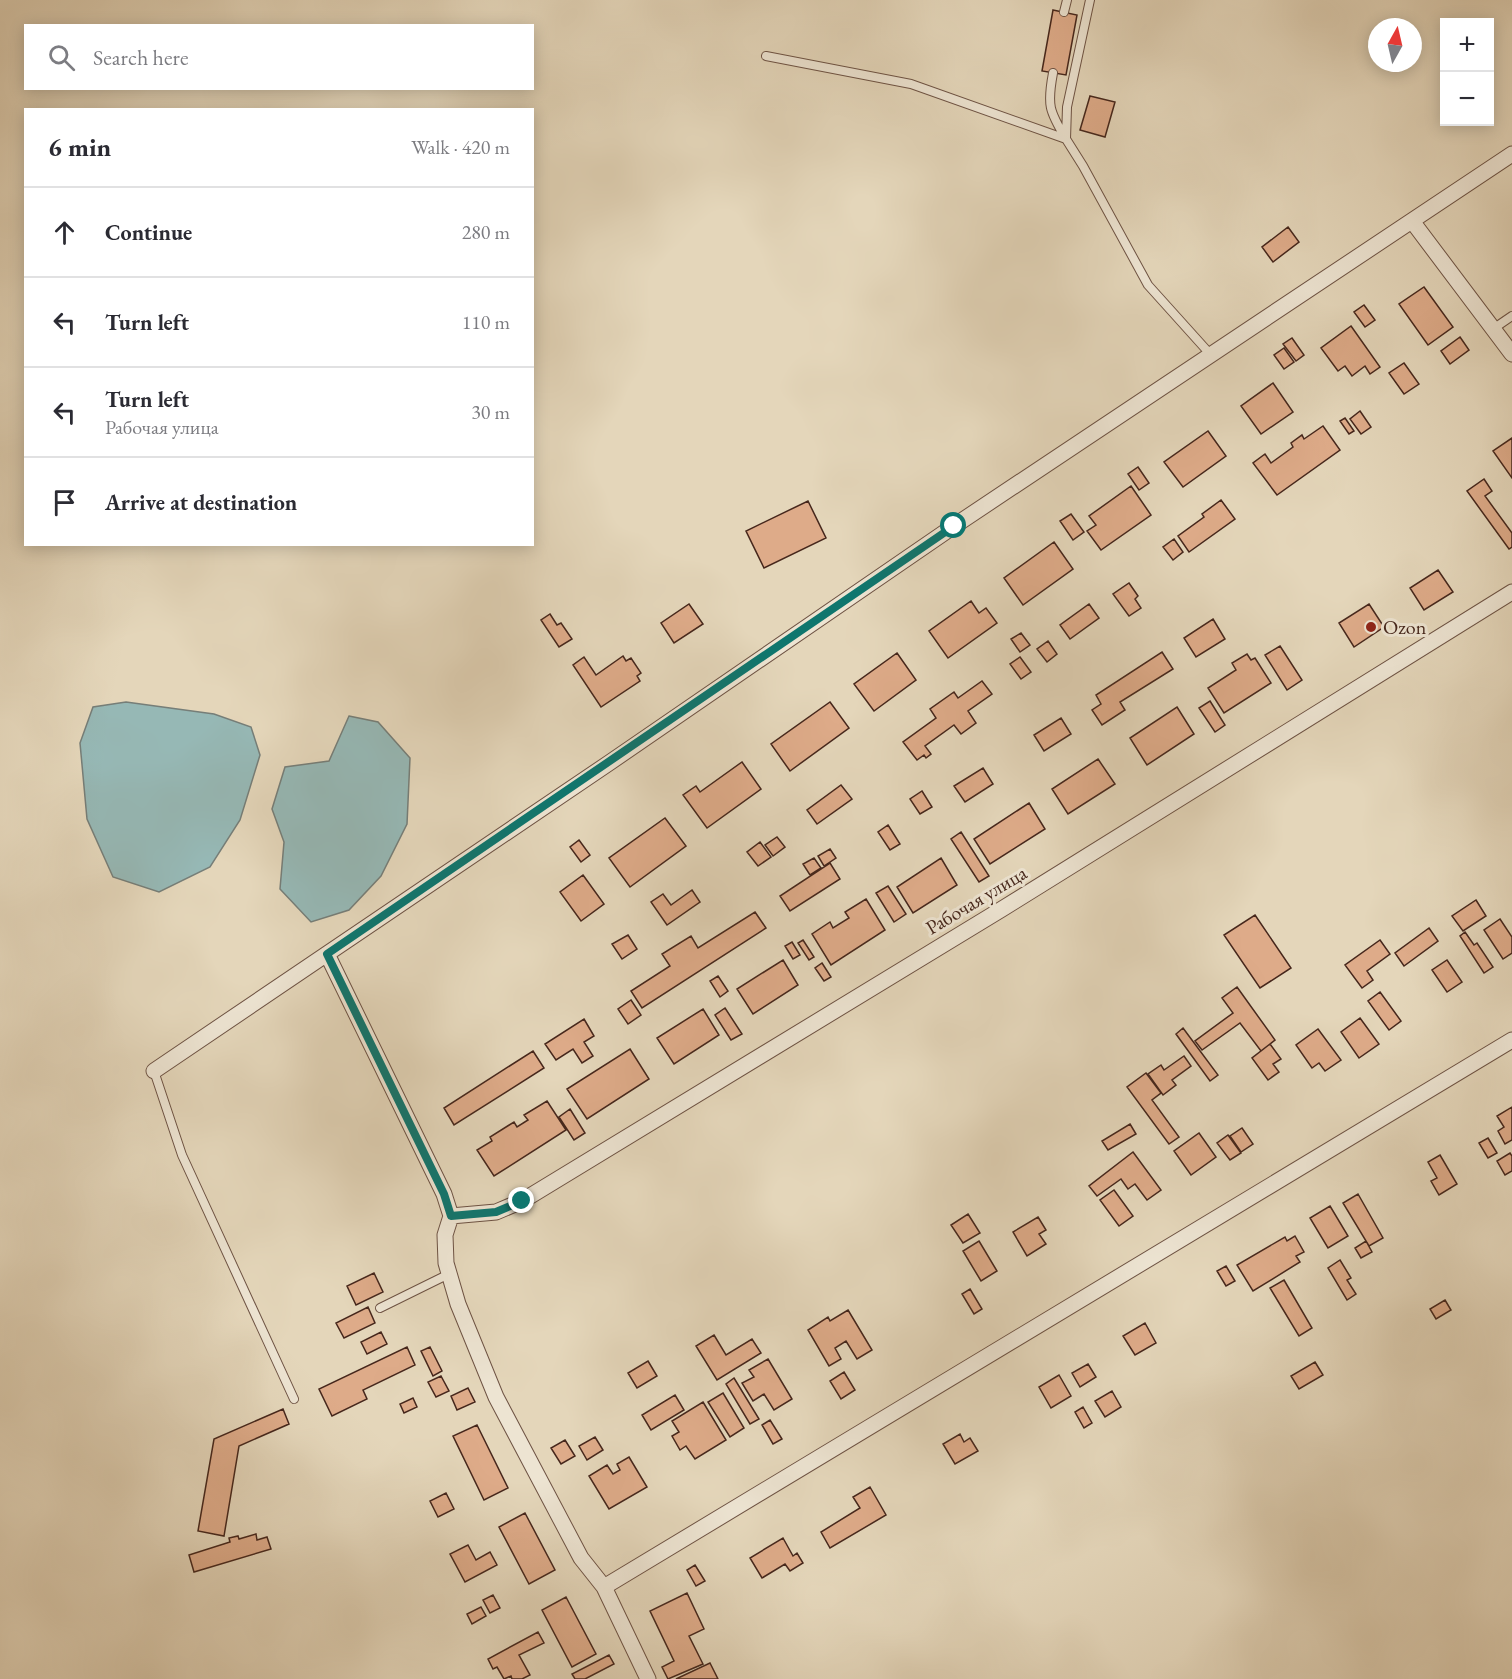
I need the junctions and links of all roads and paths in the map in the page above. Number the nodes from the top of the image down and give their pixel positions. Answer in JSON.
{"nodes":[{"id":1,"x":1067,"y":0,"type":"edge"},
{"id":2,"x":1090,"y":0,"type":"edge"},
{"id":3,"x":1064,"y":12,"type":"dead end"},
{"id":4,"x":766,"y":56,"type":"dead end"},
{"id":5,"x":1053,"y":73,"type":"dead end"},
{"id":6,"x":1066,"y":139,"type":"junction"},
{"id":7,"x":1512,"y":154,"type":"edge"},
{"id":8,"x":1412,"y":221,"type":"junction"},
{"id":9,"x":1512,"y":316,"type":"edge"},
{"id":10,"x":1493,"y":329,"type":"junction"},
{"id":11,"x":1512,"y":354,"type":"edge"},
{"id":12,"x":1211,"y":355,"type":"junction"},
{"id":13,"x":1512,"y":592,"type":"edge"},
{"id":14,"x":327,"y":954,"type":"junction"},
{"id":15,"x":1512,"y":1040,"type":"edge"},
{"id":16,"x":154,"y":1071,"type":"joint"},
{"id":17,"x":451,"y":1216,"type":"junction"},
{"id":18,"x":449,"y":1274,"type":"junction"},
{"id":19,"x":380,"y":1308,"type":"dead end"},
{"id":20,"x":294,"y":1399,"type":"dead end"},
{"id":21,"x":604,"y":1587,"type":"junction"},
{"id":22,"x":648,"y":1679,"type":"edge"}],
"edges":[{"from":1,"to":3,"type":"lane"},
{"from":2,"to":6,"type":"lane"},
{"from":4,"to":6,"type":"lane"},
{"from":5,"to":6,"type":"lane"},
{"from":6,"to":12,"type":"lane"},
{"from":7,"to":8,"type":"street"},
{"from":8,"to":10,"type":"street"},
{"from":8,"to":12,"type":"street"},
{"from":9,"to":10,"type":"lane"},
{"from":10,"to":11,"type":"street"},
{"from":12,"to":14,"type":"street"},
{"from":13,"to":17,"type":"street","name":"Рабочая улица"},
{"from":14,"to":16,"type":"street"},
{"from":14,"to":17,"type":"street"},
{"from":15,"to":21,"type":"street"},
{"from":16,"to":20,"type":"lane"},
{"from":17,"to":18,"type":"street"},
{"from":18,"to":19,"type":"lane"},
{"from":18,"to":21,"type":"street"},
{"from":21,"to":22,"type":"street"}]}
